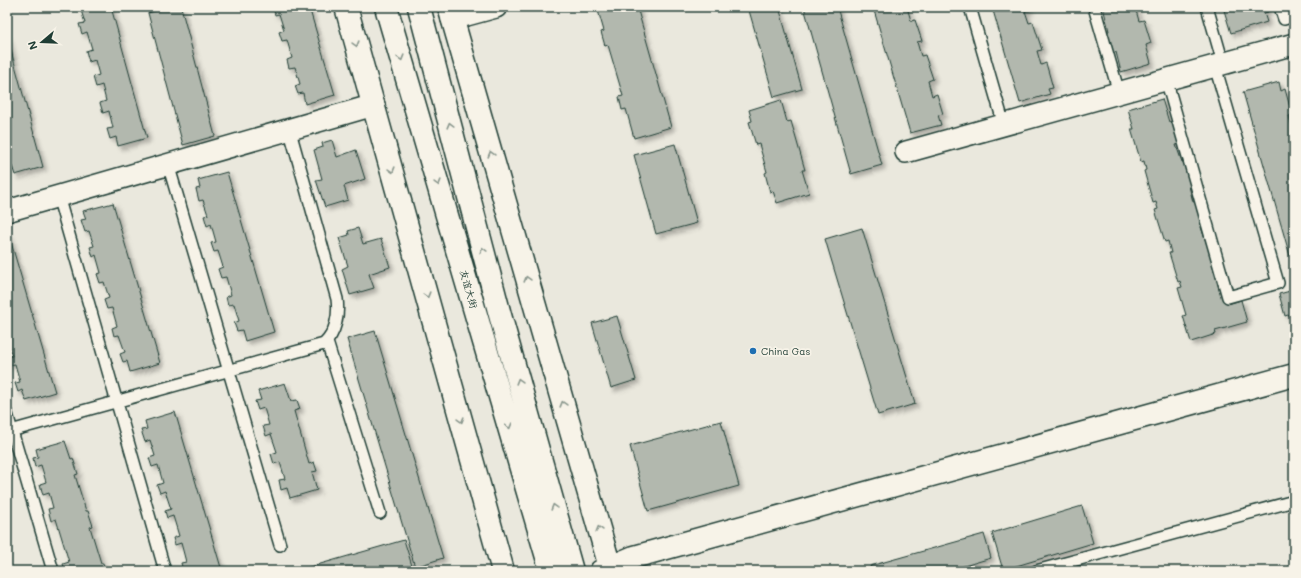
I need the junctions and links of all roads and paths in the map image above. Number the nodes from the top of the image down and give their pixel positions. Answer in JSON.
{"nodes":[{"id":1,"x":346,"y":7,"type":"edge"},
{"id":2,"x":386,"y":7,"type":"edge"},
{"id":3,"x":419,"y":7,"type":"edge"},
{"id":4,"x":496,"y":7,"type":"edge"},
{"id":5,"x":970,"y":7,"type":"edge"},
{"id":6,"x":1094,"y":7,"type":"edge"},
{"id":7,"x":1207,"y":7,"type":"edge"},
{"id":8,"x":1280,"y":7,"type":"edge"},
{"id":9,"x":450,"y":13,"type":"edge"},
{"id":10,"x":1294,"y":16,"type":"edge"},
{"id":11,"x":1294,"y":44,"type":"edge"},
{"id":12,"x":1219,"y":65,"type":"junction"},
{"id":13,"x":1166,"y":80,"type":"junction"},
{"id":14,"x":1119,"y":93,"type":"junction"},
{"id":15,"x":374,"y":105,"type":"junction"},
{"id":16,"x":1004,"y":125,"type":"junction"},
{"id":17,"x":289,"y":128,"type":"junction"},
{"id":18,"x":906,"y":152,"type":"dead end"},
{"id":19,"x":168,"y":164,"type":"junction"},
{"id":20,"x":58,"y":196,"type":"junction"},
{"id":21,"x":7,"y":211,"type":"edge"},
{"id":22,"x":327,"y":342,"type":"junction"},
{"id":23,"x":229,"y":371,"type":"junction"},
{"id":24,"x":1294,"y":375,"type":"edge"},
{"id":25,"x":117,"y":402,"type":"junction"},
{"id":26,"x":7,"y":414,"type":"edge"},
{"id":27,"x":9,"y":431,"type":"edge"},
{"id":28,"x":1294,"y":501,"type":"edge"},
{"id":29,"x":380,"y":513,"type":"dead end"},
{"id":30,"x":280,"y":544,"type":"dead end"},
{"id":31,"x":605,"y":569,"type":"edge"},
{"id":32,"x":54,"y":571,"type":"edge"},
{"id":33,"x":165,"y":571,"type":"edge"},
{"id":34,"x":504,"y":571,"type":"edge"},
{"id":35,"x":551,"y":571,"type":"edge"},
{"id":36,"x":572,"y":571,"type":"edge"},
{"id":37,"x":1036,"y":571,"type":"edge"}],
"edges":[{"from":1,"to":15,"type":"street","one_way":true},
{"from":2,"to":35,"type":"street","name":"友谊大街","one_way":true},
{"from":36,"to":3,"type":"street","one_way":true},
{"from":4,"to":9,"type":"street"},
{"from":5,"to":16,"type":"lane"},
{"from":6,"to":14,"type":"lane"},
{"from":7,"to":12,"type":"lane"},
{"from":8,"to":10,"type":"lane"},
{"from":31,"to":9,"type":"street","one_way":true},
{"from":11,"to":12,"type":"street"},
{"from":12,"to":13,"type":"street"},
{"from":12,"to":13,"type":"lane"},
{"from":13,"to":14,"type":"street"},
{"from":14,"to":16,"type":"street"},
{"from":15,"to":17,"type":"street"},
{"from":15,"to":34,"type":"street","one_way":true},
{"from":16,"to":18,"type":"street"},
{"from":17,"to":19,"type":"street"},
{"from":17,"to":22,"type":"lane"},
{"from":19,"to":20,"type":"street"},
{"from":19,"to":23,"type":"lane"},
{"from":20,"to":21,"type":"street"},
{"from":20,"to":25,"type":"lane"},
{"from":22,"to":23,"type":"lane"},
{"from":22,"to":29,"type":"lane"},
{"from":23,"to":25,"type":"lane"},
{"from":23,"to":30,"type":"lane"},
{"from":24,"to":31,"type":"street"},
{"from":25,"to":27,"type":"lane"},
{"from":25,"to":33,"type":"lane"},
{"from":26,"to":27,"type":"lane"},
{"from":27,"to":32,"type":"lane"},
{"from":28,"to":37,"type":"lane"}]}
